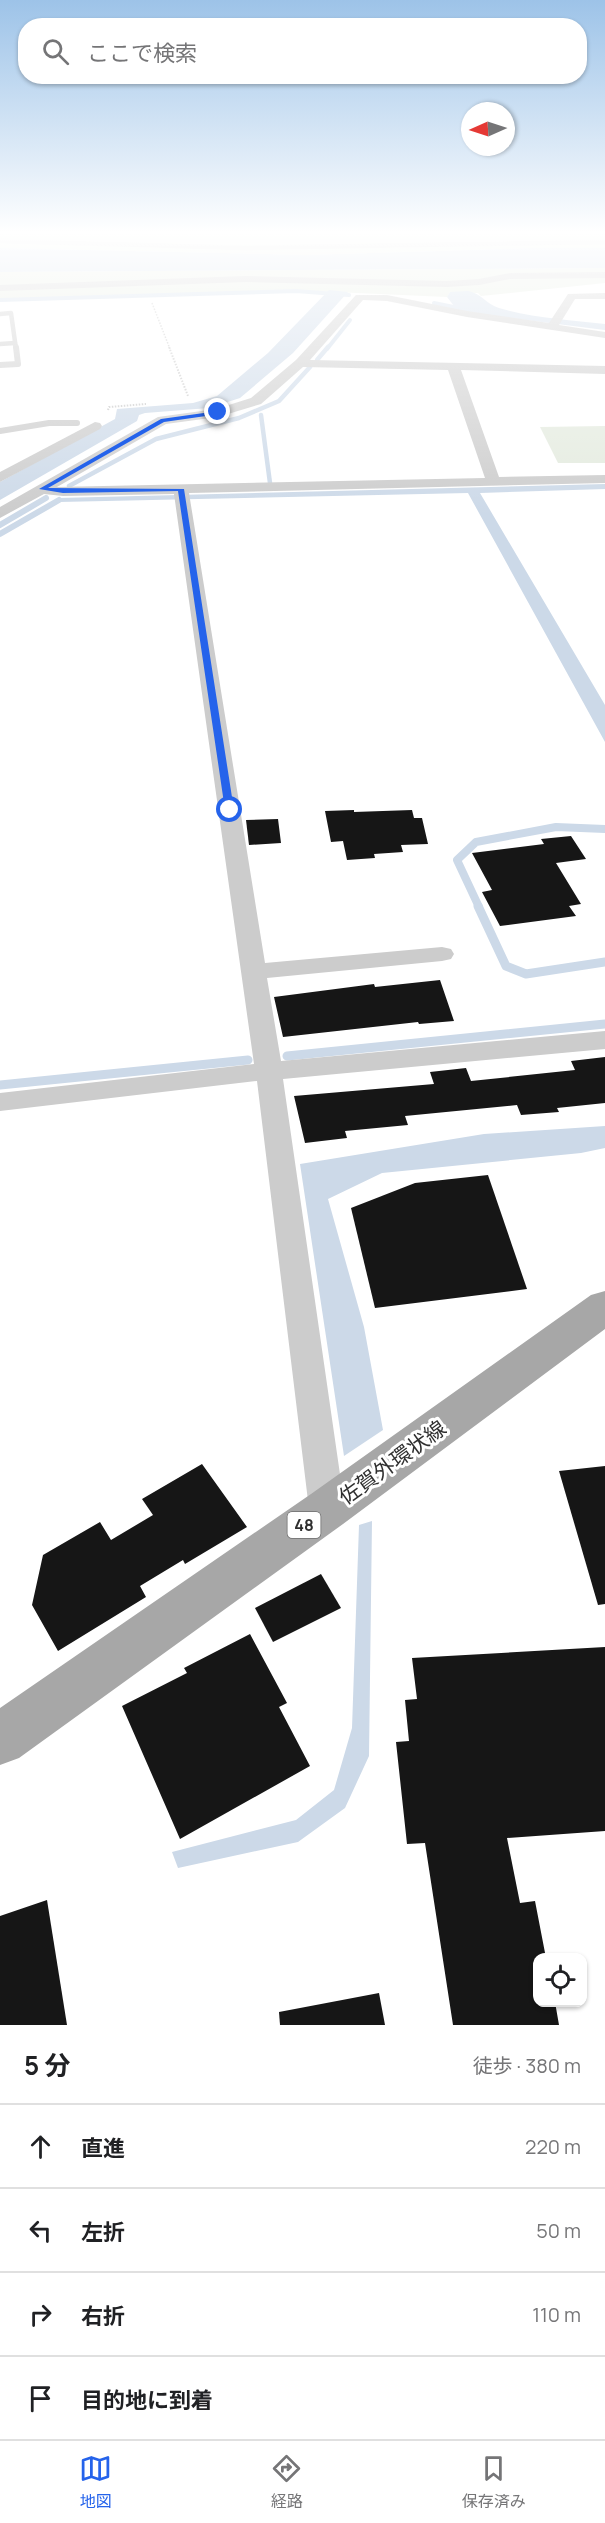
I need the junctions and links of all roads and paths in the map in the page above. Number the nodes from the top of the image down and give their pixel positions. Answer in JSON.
{"nodes":[{"id":1,"x":13,"y":328,"type":"edge"},
{"id":2,"x":161,"y":328,"type":"edge"},
{"id":3,"x":332,"y":328,"type":"edge"},
{"id":4,"x":576,"y":328,"type":"edge"},
{"id":5,"x":605,"y":335,"type":"edge"},
{"id":6,"x":15,"y":343,"type":"junction"},
{"id":7,"x":0,"y":344,"type":"edge"},
{"id":8,"x":300,"y":363,"type":"junction"},
{"id":9,"x":0,"y":365,"type":"edge"},
{"id":10,"x":453,"y":366,"type":"junction"},
{"id":11,"x":605,"y":370,"type":"edge"},
{"id":12,"x":188,"y":396,"type":"dead end"},
{"id":13,"x":156,"y":403,"type":"dead end"},
{"id":14,"x":77,"y":423,"type":"joint"},
{"id":15,"x":114,"y":430,"type":"junction"},
{"id":16,"x":0,"y":431,"type":"edge"},
{"id":17,"x":0,"y":478,"type":"edge"},
{"id":18,"x":605,"y":479,"type":"edge"},
{"id":19,"x":493,"y":482,"type":"junction"},
{"id":20,"x":42,"y":489,"type":"junction"},
{"id":21,"x":181,"y":494,"type":"junction"},
{"id":22,"x":0,"y":513,"type":"edge"},
{"id":23,"x":442,"y":954,"type":"dead end"},
{"id":24,"x":254,"y":972,"type":"junction"},
{"id":25,"x":605,"y":1041,"type":"edge"},
{"id":26,"x":269,"y":1071,"type":"junction"},
{"id":27,"x":0,"y":1102,"type":"edge"},
{"id":28,"x":605,"y":1306,"type":"edge"},
{"id":29,"x":327,"y":1509,"type":"junction"},
{"id":30,"x":0,"y":1739,"type":"edge"}],
"edges":[{"from":1,"to":6,"type":"lane"},
{"from":2,"to":12,"type":"path"},
{"from":3,"to":8,"type":"street"},
{"from":4,"to":5,"type":"street"},
{"from":6,"to":7,"type":"lane"},
{"from":6,"to":9,"type":"lane"},
{"from":8,"to":10,"type":"street"},
{"from":8,"to":15,"type":"street"},
{"from":10,"to":11,"type":"street"},
{"from":10,"to":19,"type":"street"},
{"from":13,"to":15,"type":"path"},
{"from":14,"to":15,"type":"street"},
{"from":14,"to":16,"type":"lane"},
{"from":15,"to":17,"type":"street"},
{"from":15,"to":20,"type":"street"},
{"from":18,"to":19,"type":"street"},
{"from":19,"to":21,"type":"street"},
{"from":20,"to":21,"type":"street"},
{"from":20,"to":22,"type":"street"},
{"from":21,"to":24,"type":"street"},
{"from":23,"to":24,"type":"street"},
{"from":24,"to":26,"type":"street"},
{"from":25,"to":26,"type":"street"},
{"from":26,"to":27,"type":"street"},
{"from":26,"to":29,"type":"street"},
{"from":28,"to":29,"type":"main road","name":"佐賀外環状線","number":"48"},
{"from":29,"to":30,"type":"main road","name":"佐賀外環状線","number":"48"}]}
